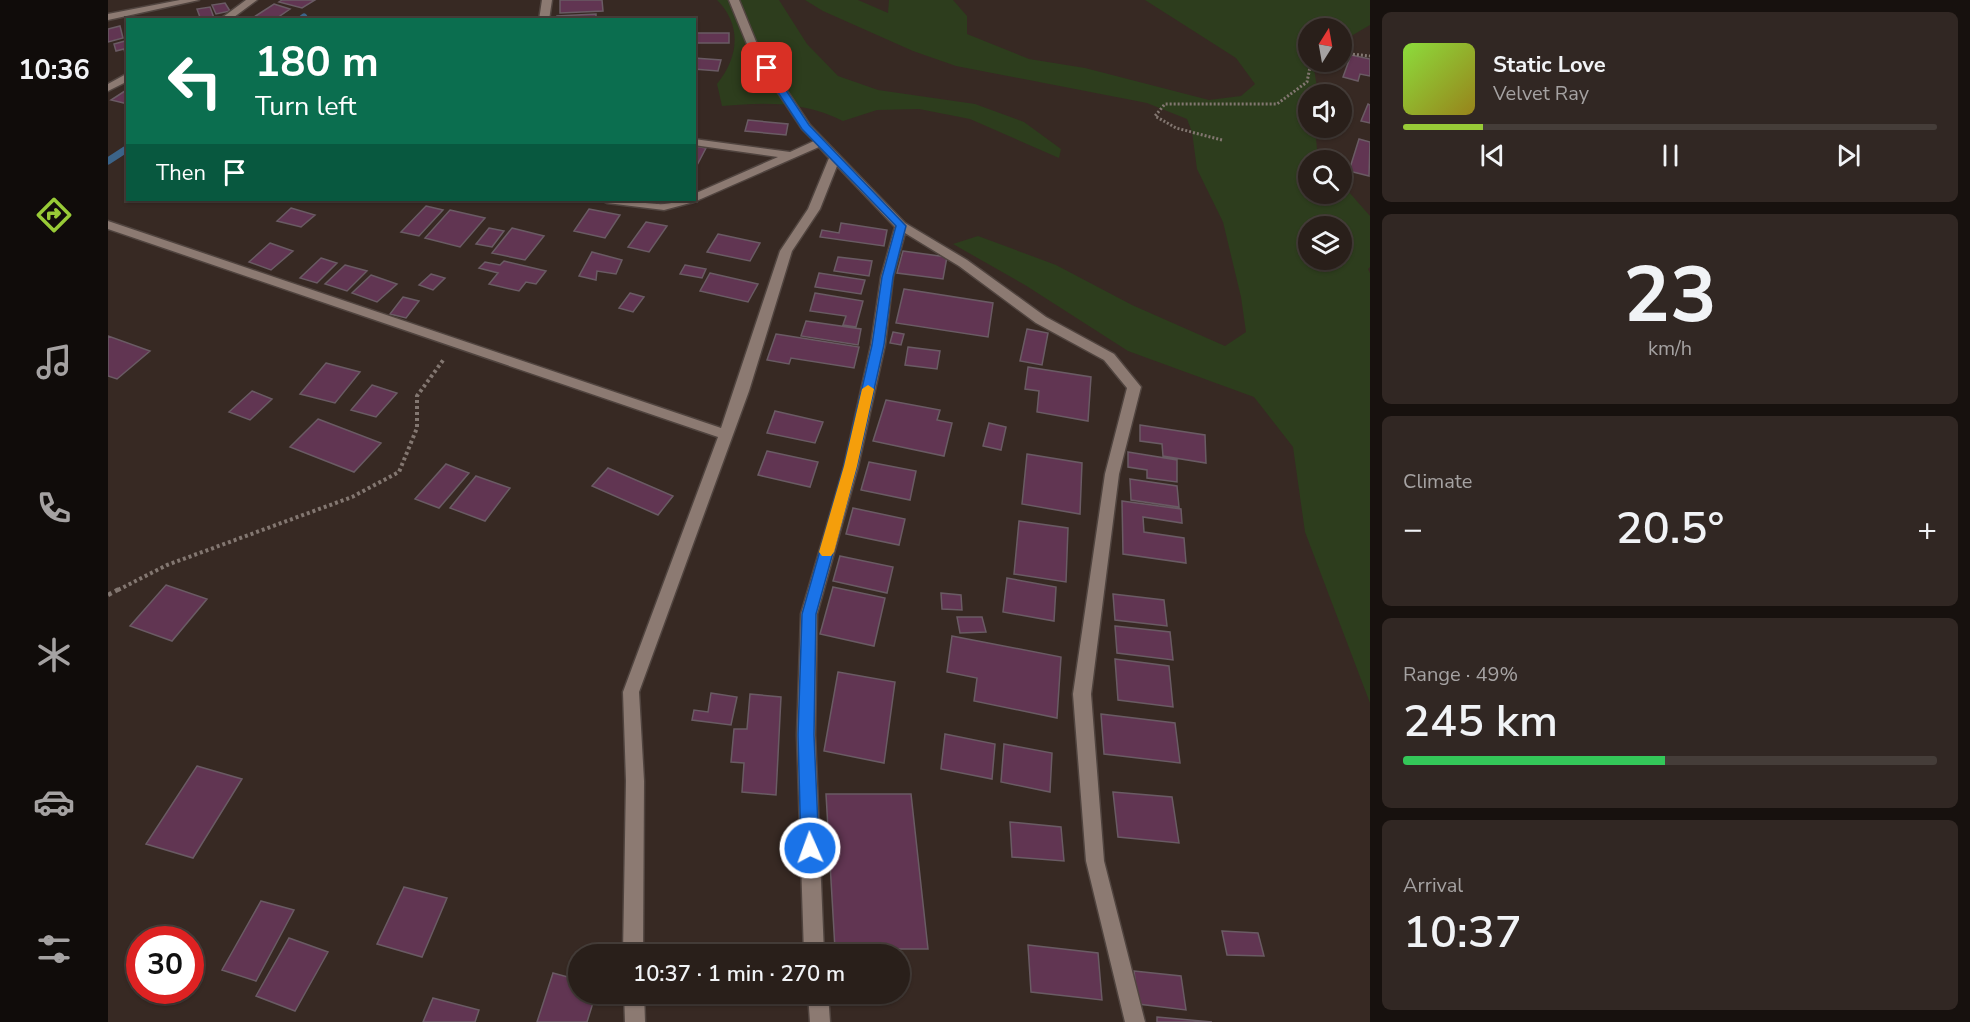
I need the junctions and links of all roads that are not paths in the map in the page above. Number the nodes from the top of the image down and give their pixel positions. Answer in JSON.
{"nodes":[{"id":1,"x":194,"y":0,"type":"edge"},
{"id":2,"x":252,"y":0,"type":"edge"},
{"id":3,"x":547,"y":0,"type":"edge"},
{"id":4,"x":734,"y":0,"type":"edge"},
{"id":5,"x":112,"y":16,"type":"edge"},
{"id":6,"x":226,"y":18,"type":"edge"},
{"id":7,"x":544,"y":18,"type":"edge"},
{"id":8,"x":108,"y":25,"type":"edge"},
{"id":9,"x":126,"y":77,"type":"edge"},
{"id":10,"x":108,"y":88,"type":"edge"},
{"id":11,"x":696,"y":142,"type":"edge"},
{"id":12,"x":821,"y":142,"type":"junction"},
{"id":13,"x":790,"y":155,"type":"junction"},
{"id":14,"x":835,"y":157,"type":"junction"},
{"id":15,"x":696,"y":197,"type":"edge"},
{"id":16,"x":614,"y":201,"type":"edge"},
{"id":17,"x":686,"y":201,"type":"edge"},
{"id":18,"x":108,"y":225,"type":"edge"},
{"id":19,"x":901,"y":226,"type":"junction"},
{"id":20,"x":726,"y":435,"type":"junction"},
{"id":21,"x":633,"y":944,"type":"edge"},
{"id":22,"x":814,"y":944,"type":"edge"},
{"id":23,"x":634,"y":1004,"type":"edge"},
{"id":24,"x":819,"y":1004,"type":"edge"},
{"id":25,"x":635,"y":1022,"type":"edge"},
{"id":26,"x":820,"y":1022,"type":"edge"},
{"id":27,"x":1135,"y":1022,"type":"edge"}],
"edges":[{"from":1,"to":5,"type":"street"},
{"from":2,"to":6,"type":"street"},
{"from":3,"to":7,"type":"street"},
{"from":4,"to":12,"type":"street"},
{"from":5,"to":8,"type":"street"},
{"from":9,"to":10,"type":"street"},
{"from":11,"to":13,"type":"street"},
{"from":12,"to":13,"type":"street"},
{"from":12,"to":14,"type":"street"},
{"from":13,"to":15,"type":"street"},
{"from":14,"to":19,"type":"street"},
{"from":14,"to":20,"type":"street"},
{"from":16,"to":17,"type":"street"},
{"from":18,"to":20,"type":"street"},
{"from":19,"to":22,"type":"street"},
{"from":19,"to":27,"type":"street"},
{"from":20,"to":21,"type":"street"},
{"from":23,"to":25,"type":"street"},
{"from":24,"to":26,"type":"street"}]}
